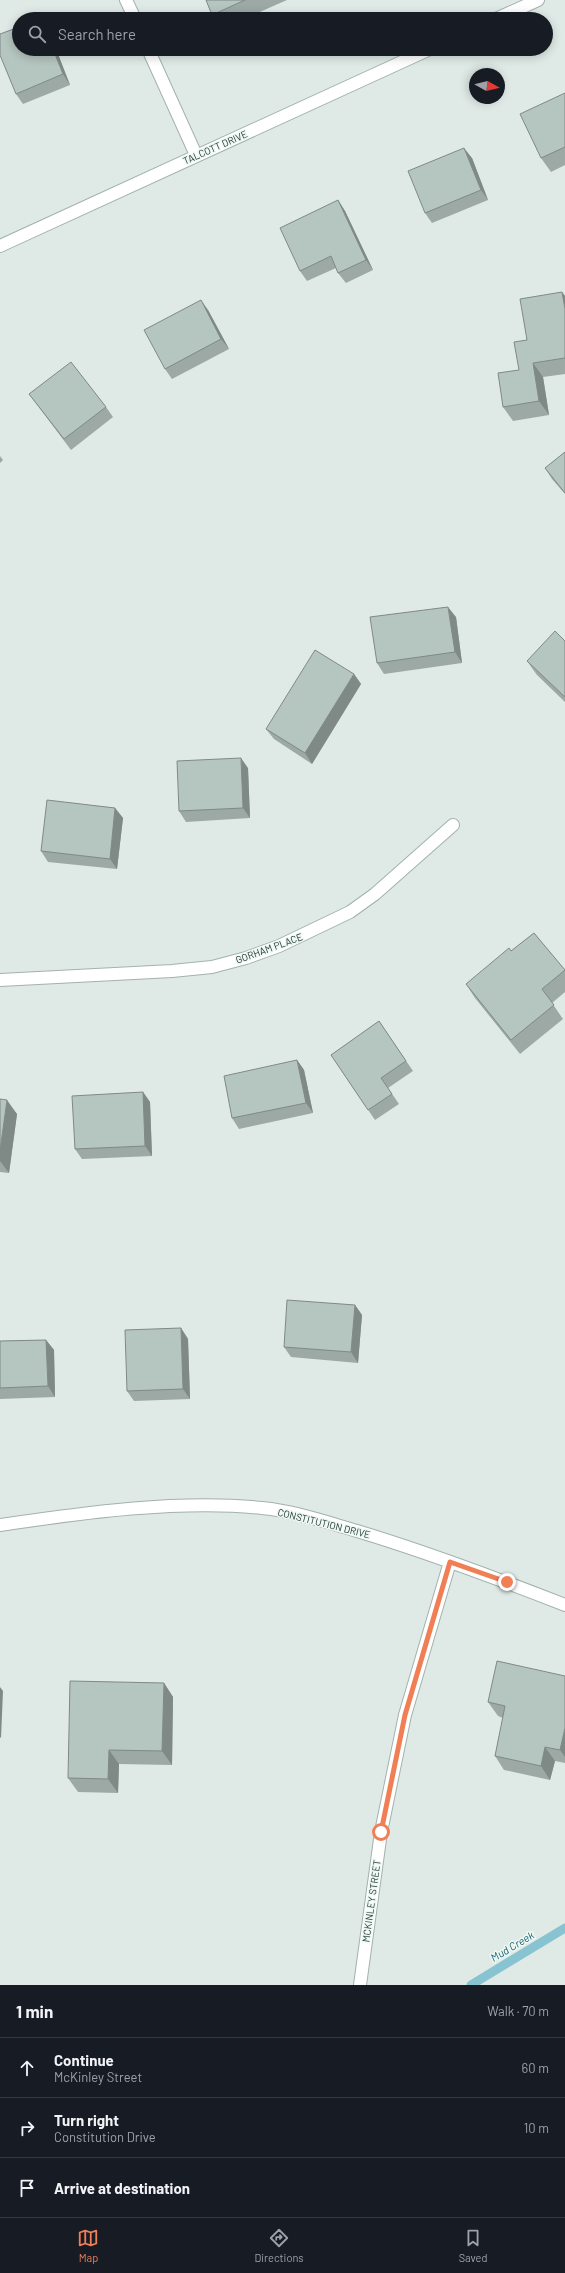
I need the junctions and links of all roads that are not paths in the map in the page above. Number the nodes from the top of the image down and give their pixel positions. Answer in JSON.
{"nodes":[{"id":1,"x":126,"y":0,"type":"edge"},
{"id":2,"x":538,"y":0,"type":"edge"},
{"id":3,"x":132,"y":12,"type":"edge"},
{"id":4,"x":511,"y":12,"type":"edge"},
{"id":5,"x":151,"y":56,"type":"edge"},
{"id":6,"x":415,"y":56,"type":"edge"},
{"id":7,"x":196,"y":155,"type":"junction"},
{"id":8,"x":0,"y":246,"type":"edge"},
{"id":9,"x":453,"y":824,"type":"dead end"},
{"id":10,"x":0,"y":980,"type":"edge"},
{"id":11,"x":0,"y":1525,"type":"edge"},
{"id":12,"x":450,"y":1562,"type":"junction"},
{"id":13,"x":565,"y":1604,"type":"edge"},
{"id":14,"x":360,"y":1985,"type":"edge"}],
"edges":[{"from":1,"to":3,"type":"street"},
{"from":2,"to":4,"type":"street"},
{"from":5,"to":7,"type":"street"},
{"from":6,"to":7,"type":"street","name":"TALCOTT DRIVE"},
{"from":7,"to":8,"type":"street","name":"TALCOTT DRIVE"},
{"from":9,"to":10,"type":"street","name":"GORHAM PLACE"},
{"from":11,"to":12,"type":"street","name":"CONSTITUTION DRIVE"},
{"from":12,"to":13,"type":"street","name":"CONSTITUTION DRIVE"},
{"from":12,"to":14,"type":"street","name":"MCKINLEY STREET"}]}
